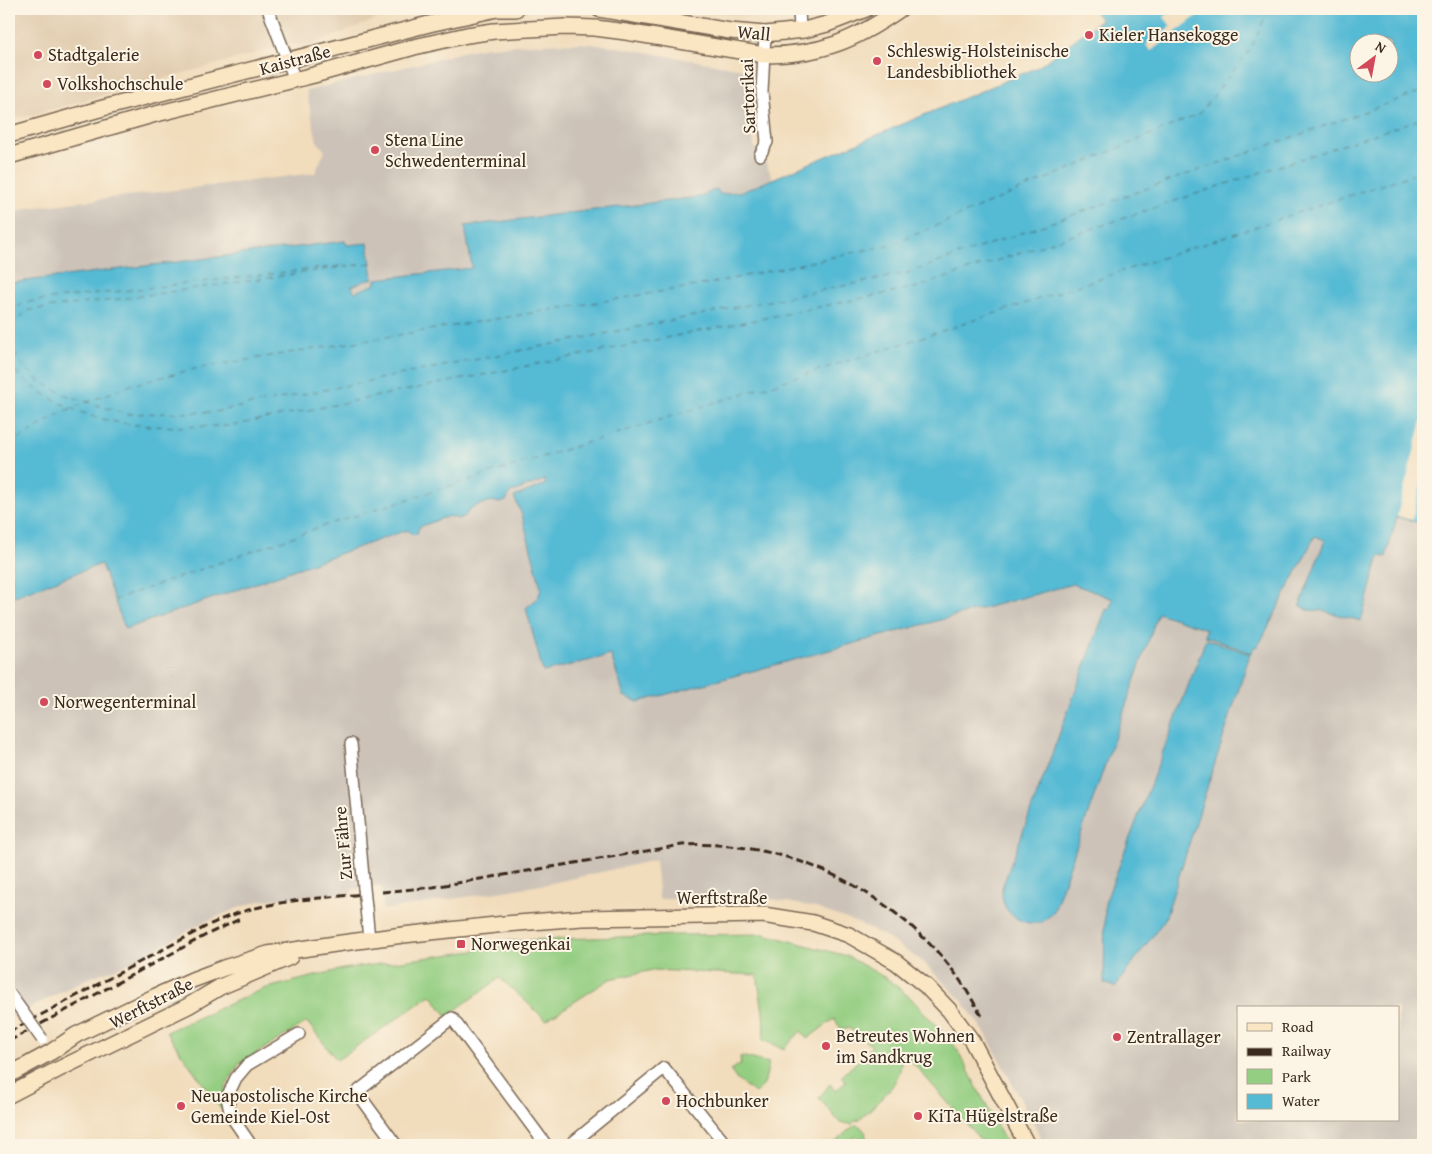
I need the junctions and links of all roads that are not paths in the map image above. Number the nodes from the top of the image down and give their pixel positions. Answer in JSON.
{"nodes":[{"id":1,"x":268,"y":9,"type":"edge"},
{"id":2,"x":516,"y":9,"type":"edge"},
{"id":3,"x":598,"y":9,"type":"edge"},
{"id":4,"x":799,"y":9,"type":"edge"},
{"id":5,"x":866,"y":9,"type":"edge"},
{"id":6,"x":900,"y":9,"type":"edge"},
{"id":7,"x":595,"y":28,"type":"junction"},
{"id":8,"x":800,"y":31,"type":"junction"},
{"id":9,"x":765,"y":34,"type":"junction"},
{"id":10,"x":764,"y":55,"type":"junction"},
{"id":11,"x":288,"y":60,"type":"junction"},
{"id":12,"x":295,"y":80,"type":"junction"},
{"id":13,"x":9,"y":135,"type":"edge"},
{"id":14,"x":760,"y":155,"type":"dead end"},
{"id":15,"x":9,"y":156,"type":"edge"},
{"id":16,"x":352,"y":744,"type":"dead end"},
{"id":17,"x":369,"y":939,"type":"junction"},
{"id":18,"x":312,"y":948,"type":"junction"},
{"id":19,"x":9,"y":994,"type":"edge"},
{"id":20,"x":299,"y":1034,"type":"dead end"},
{"id":21,"x":51,"y":1052,"type":"junction"},
{"id":22,"x":9,"y":1075,"type":"edge"},
{"id":23,"x":9,"y":1095,"type":"edge"},
{"id":24,"x":251,"y":1145,"type":"edge"},
{"id":25,"x":396,"y":1145,"type":"edge"},
{"id":26,"x":546,"y":1145,"type":"edge"},
{"id":27,"x":570,"y":1145,"type":"edge"},
{"id":28,"x":726,"y":1145,"type":"edge"},
{"id":29,"x":1027,"y":1145,"type":"edge"}],
"edges":[{"from":1,"to":11,"type":"street"},
{"from":2,"to":11,"type":"main road","name":"Kaistraße"},
{"from":3,"to":7,"type":"street"},
{"from":3,"to":9,"type":"main road","name":"Wall"},
{"from":4,"to":8,"type":"street"},
{"from":5,"to":8,"type":"main road","name":"Wall"},
{"from":6,"to":10,"type":"main road","name":"Wall"},
{"from":7,"to":10,"type":"main road","name":"Wall"},
{"from":7,"to":12,"type":"main road","name":"Kaistraße"},
{"from":8,"to":9,"type":"main road","name":"Wall"},
{"from":9,"to":10,"type":"street","name":"Sartorikai"},
{"from":10,"to":14,"type":"street","name":"Sartorikai"},
{"from":11,"to":12,"type":"street"},
{"from":11,"to":13,"type":"main road","name":"Kaistraße"},
{"from":12,"to":15,"type":"main road","name":"Kaistraße"},
{"from":16,"to":17,"type":"street","name":"Zur Fähre","bridge":true},
{"from":17,"to":18,"type":"main road","name":"Werftstraße"},
{"from":17,"to":29,"type":"main road","name":"Werftstraße"},
{"from":18,"to":21,"type":"main road","name":"Werftstraße"},
{"from":18,"to":23,"type":"main road","name":"Werftstraße"},
{"from":19,"to":21,"type":"street","bridge":true},
{"from":20,"to":24,"type":"street"},
{"from":21,"to":22,"type":"main road","name":"Werftstraße"},
{"from":25,"to":26,"type":"street"},
{"from":27,"to":28,"type":"street"}]}
